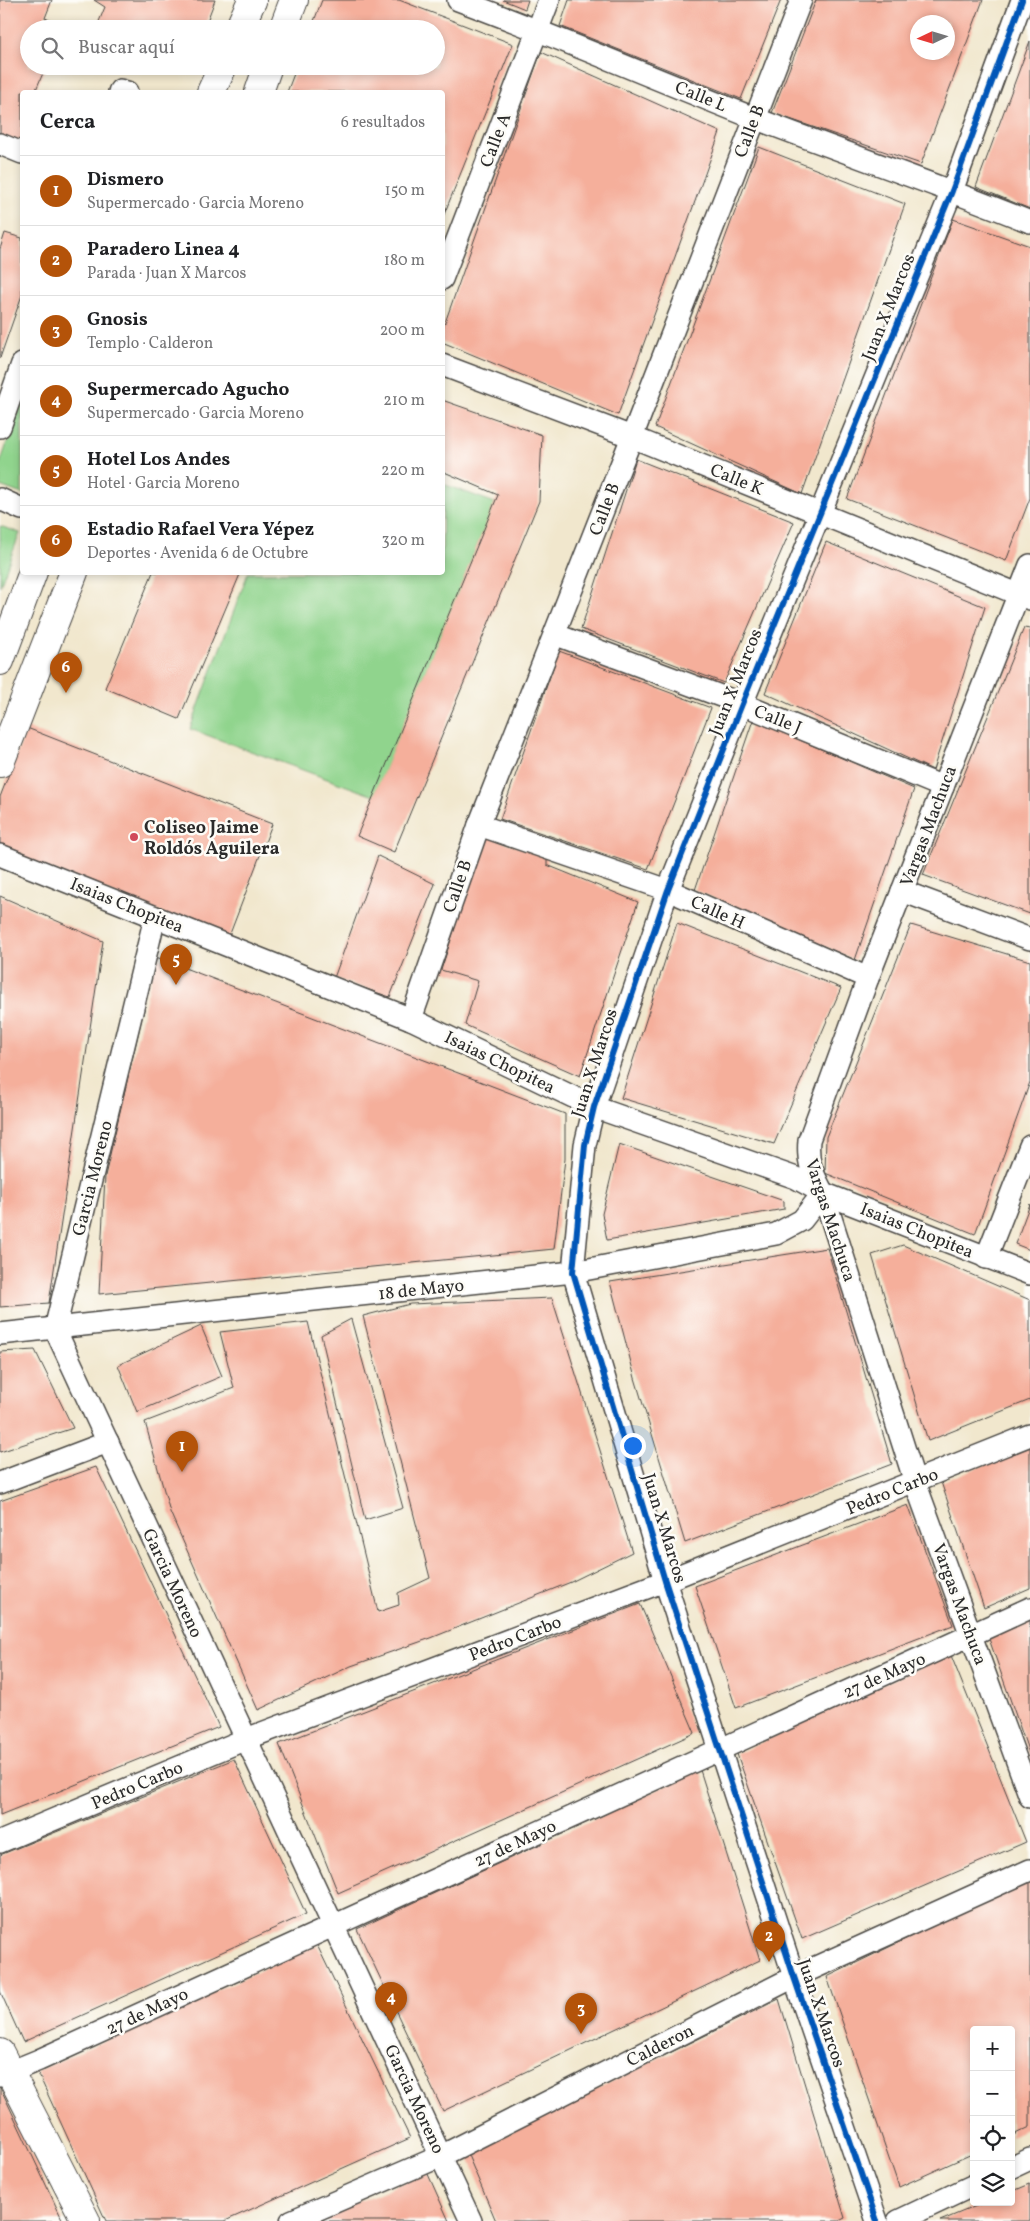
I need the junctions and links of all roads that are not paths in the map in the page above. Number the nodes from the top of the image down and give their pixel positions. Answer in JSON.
{"nodes":[{"id":1,"x":252,"y":0,"type":"edge"},
{"id":2,"x":294,"y":0,"type":"edge"},
{"id":3,"x":458,"y":0,"type":"edge"},
{"id":4,"x":549,"y":0,"type":"edge"},
{"id":5,"x":801,"y":0,"type":"edge"},
{"id":6,"x":1022,"y":0,"type":"edge"},
{"id":7,"x":243,"y":20,"type":"edge"},
{"id":8,"x":286,"y":20,"type":"edge"},
{"id":9,"x":537,"y":30,"type":"junction"},
{"id":10,"x":219,"y":75,"type":"edge"},
{"id":11,"x":265,"y":75,"type":"edge"},
{"id":12,"x":212,"y":90,"type":"edge"},
{"id":13,"x":259,"y":90,"type":"edge"},
{"id":14,"x":754,"y":118,"type":"junction"},
{"id":15,"x":0,"y":144,"type":"edge"},
{"id":16,"x":20,"y":153,"type":"edge"},
{"id":17,"x":952,"y":191,"type":"junction"},
{"id":18,"x":1030,"y":222,"type":"edge"},
{"id":19,"x":445,"y":271,"type":"edge"},
{"id":20,"x":445,"y":366,"type":"edge"},
{"id":21,"x":20,"y":370,"type":"edge"},
{"id":22,"x":0,"y":427,"type":"edge"},
{"id":23,"x":632,"y":437,"type":"junction"},
{"id":24,"x":0,"y":498,"type":"edge"},
{"id":25,"x":20,"y":508,"type":"edge"},
{"id":26,"x":821,"y":513,"type":"junction"},
{"id":27,"x":1030,"y":565,"type":"edge"},
{"id":28,"x":32,"y":575,"type":"edge"},
{"id":29,"x":73,"y":575,"type":"edge"},
{"id":30,"x":1024,"y":597,"type":"edge"},
{"id":31,"x":554,"y":636,"type":"junction"},
{"id":32,"x":0,"y":661,"type":"edge"},
{"id":33,"x":742,"y":704,"type":"junction"},
{"id":34,"x":0,"y":763,"type":"edge"},
{"id":35,"x":943,"y":787,"type":"junction"},
{"id":36,"x":479,"y":825,"type":"junction"},
{"id":37,"x":0,"y":855,"type":"edge"},
{"id":38,"x":668,"y":890,"type":"junction"},
{"id":39,"x":902,"y":891,"type":"junction"},
{"id":40,"x":155,"y":917,"type":"junction"},
{"id":41,"x":1030,"y":938,"type":"edge"},
{"id":42,"x":868,"y":978,"type":"junction"},
{"id":43,"x":411,"y":1019,"type":"junction"},
{"id":44,"x":594,"y":1107,"type":"junction"},
{"id":45,"x":1030,"y":1146,"type":"edge"},
{"id":46,"x":823,"y":1193,"type":"junction"},
{"id":47,"x":986,"y":1258,"type":"junction"},
{"id":48,"x":573,"y":1272,"type":"junction"},
{"id":49,"x":1030,"y":1274,"type":"edge"},
{"id":50,"x":55,"y":1329,"type":"junction"},
{"id":51,"x":0,"y":1334,"type":"edge"},
{"id":52,"x":1030,"y":1434,"type":"edge"},
{"id":53,"x":108,"y":1442,"type":"junction"},
{"id":54,"x":915,"y":1482,"type":"junction"},
{"id":55,"x":0,"y":1483,"type":"edge"},
{"id":56,"x":665,"y":1581,"type":"junction"},
{"id":57,"x":1030,"y":1608,"type":"edge"},
{"id":58,"x":971,"y":1635,"type":"junction"},
{"id":59,"x":246,"y":1739,"type":"junction"},
{"id":60,"x":720,"y":1749,"type":"junction"},
{"id":61,"x":1030,"y":1797,"type":"edge"},
{"id":62,"x":0,"y":1842,"type":"edge"},
{"id":63,"x":1030,"y":1870,"type":"edge"},
{"id":64,"x":334,"y":1925,"type":"junction"},
{"id":65,"x":794,"y":1977,"type":"junction"},
{"id":66,"x":3,"y":2067,"type":"edge"},
{"id":67,"x":441,"y":2156,"type":"junction"},
{"id":68,"x":1030,"y":2159,"type":"edge"},
{"id":69,"x":1015,"y":2166,"type":"edge"},
{"id":70,"x":970,"y":2187,"type":"edge"},
{"id":71,"x":86,"y":2221,"type":"edge"},
{"id":72,"x":291,"y":2221,"type":"edge"},
{"id":73,"x":471,"y":2221,"type":"edge"},
{"id":74,"x":877,"y":2221,"type":"edge"},
{"id":75,"x":898,"y":2221,"type":"edge"}],
"edges":[{"from":1,"to":7,"type":"main road"},
{"from":2,"to":8,"type":"main road"},
{"from":3,"to":9,"type":"street","name":"Calle L"},
{"from":4,"to":9,"type":"street","name":"Calle A"},
{"from":5,"to":14,"type":"street","name":"Calle B"},
{"from":6,"to":17,"type":"street","name":"Juan X Marcos"},
{"from":9,"to":14,"type":"street","name":"Calle L"},
{"from":9,"to":19,"type":"street","name":"Calle A"},
{"from":10,"to":12,"type":"main road"},
{"from":11,"to":13,"type":"main road"},
{"from":14,"to":17,"type":"street","name":"Calle L"},
{"from":14,"to":23,"type":"street","name":"Calle B"},
{"from":15,"to":16,"type":"street"},
{"from":17,"to":18,"type":"street","name":"Calle L"},
{"from":17,"to":26,"type":"street","name":"Juan X Marcos"},
{"from":20,"to":23,"type":"street","name":"Calle K"},
{"from":21,"to":22,"type":"street"},
{"from":23,"to":26,"type":"street","name":"Calle K"},
{"from":23,"to":31,"type":"street","name":"Calle B"},
{"from":24,"to":25,"type":"street"},
{"from":26,"to":30,"type":"street","name":"Calle K"},
{"from":26,"to":33,"type":"street","name":"Juan X Marcos"},
{"from":27,"to":30,"type":"street","name":"Vargas Machuca"},
{"from":28,"to":32,"type":"main road"},
{"from":29,"to":34,"type":"main road"},
{"from":30,"to":35,"type":"street","name":"Vargas Machuca"},
{"from":31,"to":33,"type":"street","name":"Calle J"},
{"from":31,"to":36,"type":"street","name":"Calle B"},
{"from":33,"to":35,"type":"street","name":"Calle J"},
{"from":33,"to":38,"type":"street","name":"Juan X Marcos"},
{"from":35,"to":39,"type":"street","name":"Vargas Machuca"},
{"from":36,"to":38,"type":"street","name":"Calle H"},
{"from":36,"to":43,"type":"street","name":"Calle B"},
{"from":37,"to":40,"type":"street","name":"Isaias Chopitea"},
{"from":38,"to":42,"type":"street","name":"Calle H"},
{"from":38,"to":44,"type":"street","name":"Juan X Marcos"},
{"from":39,"to":41,"type":"street"},
{"from":39,"to":42,"type":"street","name":"Vargas Machuca"},
{"from":40,"to":43,"type":"street","name":"Isaias Chopitea"},
{"from":40,"to":50,"type":"street","name":"Garcia Moreno"},
{"from":42,"to":46,"type":"street","name":"Vargas Machuca"},
{"from":43,"to":44,"type":"street","name":"Isaias Chopitea"},
{"from":44,"to":46,"type":"street","name":"Isaias Chopitea"},
{"from":44,"to":48,"type":"street","name":"Juan X Marcos"},
{"from":45,"to":47,"type":"street"},
{"from":46,"to":47,"type":"street","name":"Isaias Chopitea"},
{"from":46,"to":48,"type":"street","name":"18 de Mayo"},
{"from":46,"to":54,"type":"street","name":"Vargas Machuca"},
{"from":47,"to":49,"type":"street","name":"Isaias Chopitea"},
{"from":48,"to":50,"type":"street","name":"18 de Mayo"},
{"from":48,"to":56,"type":"street","name":"Juan X Marcos"},
{"from":50,"to":51,"type":"street","name":"18 de Mayo"},
{"from":50,"to":53,"type":"street","name":"Garcia Moreno"},
{"from":52,"to":54,"type":"street","name":"Pedro Carbo"},
{"from":53,"to":55,"type":"street"},
{"from":53,"to":59,"type":"street","name":"Garcia Moreno"},
{"from":54,"to":56,"type":"street","name":"Pedro Carbo"},
{"from":54,"to":58,"type":"street","name":"Vargas Machuca"},
{"from":56,"to":59,"type":"street","name":"Pedro Carbo"},
{"from":56,"to":60,"type":"street","name":"Juan X Marcos"},
{"from":57,"to":58,"type":"street","name":"27 de Mayo"},
{"from":58,"to":60,"type":"street","name":"27 de Mayo"},
{"from":58,"to":61,"type":"street","name":"Vargas Machuca"},
{"from":59,"to":62,"type":"street","name":"Pedro Carbo"},
{"from":59,"to":64,"type":"street","name":"Garcia Moreno"},
{"from":60,"to":64,"type":"street","name":"27 de Mayo"},
{"from":60,"to":65,"type":"street","name":"Juan X Marcos"},
{"from":63,"to":65,"type":"street","name":"Calderon"},
{"from":64,"to":66,"type":"street","name":"27 de Mayo"},
{"from":64,"to":67,"type":"street","name":"Garcia Moreno"},
{"from":65,"to":67,"type":"street","name":"Calderon"},
{"from":65,"to":74,"type":"street","name":"Juan X Marcos"},
{"from":66,"to":71,"type":"main road"},
{"from":67,"to":72,"type":"street","name":"Calderon"},
{"from":67,"to":73,"type":"street","name":"Garcia Moreno"},
{"from":68,"to":69,"type":"street"},
{"from":70,"to":75,"type":"street"}]}
